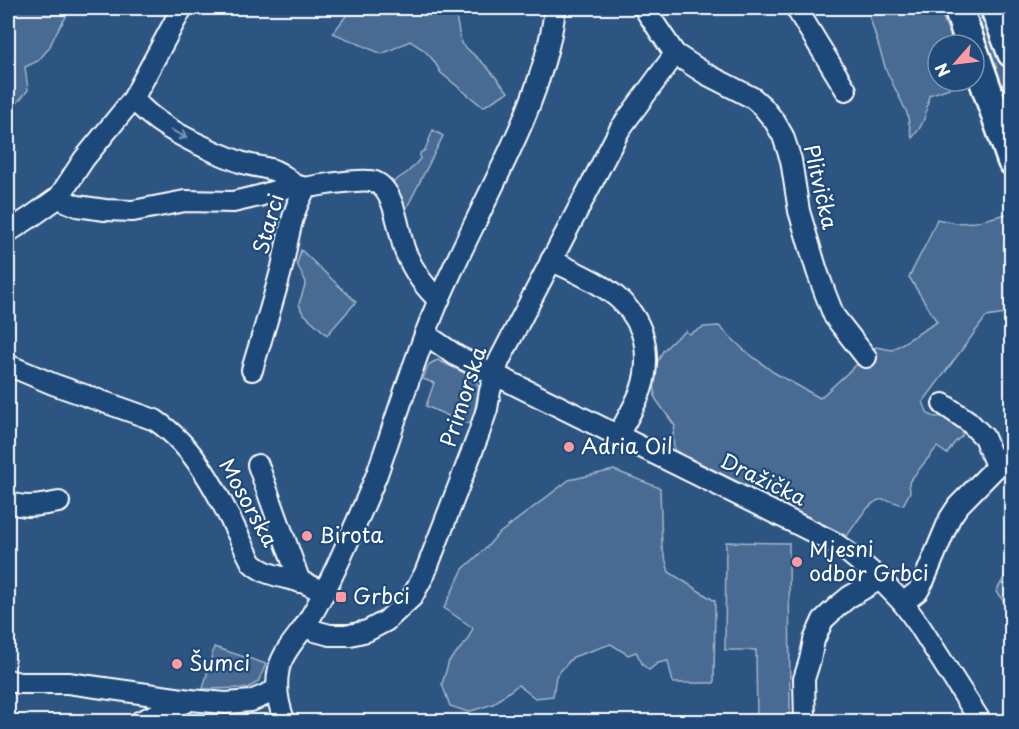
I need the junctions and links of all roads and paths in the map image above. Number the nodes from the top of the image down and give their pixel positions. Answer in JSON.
{"nodes":[{"id":1,"x":182,"y":8,"type":"edge"},
{"id":2,"x":555,"y":8,"type":"edge"},
{"id":3,"x":644,"y":8,"type":"edge"},
{"id":4,"x":796,"y":8,"type":"edge"},
{"id":5,"x":958,"y":8,"type":"edge"},
{"id":6,"x":995,"y":8,"type":"edge"},
{"id":7,"x":967,"y":33,"type":"edge"},
{"id":8,"x":1011,"y":53,"type":"edge"},
{"id":9,"x":675,"y":54,"type":"junction"},
{"id":10,"x":986,"y":87,"type":"edge"},
{"id":11,"x":846,"y":90,"type":"dead end"},
{"id":12,"x":133,"y":99,"type":"junction"},
{"id":13,"x":1011,"y":161,"type":"edge"},
{"id":14,"x":300,"y":186,"type":"junction"},
{"id":15,"x":59,"y":197,"type":"junction"},
{"id":16,"x":8,"y":232,"type":"edge"},
{"id":17,"x":550,"y":260,"type":"junction"},
{"id":18,"x":439,"y":300,"type":"junction"},
{"id":19,"x":425,"y":334,"type":"junction"},
{"id":20,"x":866,"y":357,"type":"dead end"},
{"id":21,"x":8,"y":365,"type":"edge"},
{"id":22,"x":252,"y":370,"type":"dead end"},
{"id":23,"x":494,"y":375,"type":"junction"},
{"id":24,"x":943,"y":404,"type":"dead end"},
{"id":25,"x":618,"y":435,"type":"junction"},
{"id":26,"x":1011,"y":451,"type":"edge"},
{"id":27,"x":258,"y":465,"type":"dead end"},
{"id":28,"x":996,"y":466,"type":"junction"},
{"id":29,"x":8,"y":502,"type":"edge"},
{"id":30,"x":59,"y":502,"type":"dead end"},
{"id":31,"x":880,"y":579,"type":"junction"},
{"id":32,"x":300,"y":582,"type":"junction"},
{"id":33,"x":324,"y":592,"type":"junction"},
{"id":34,"x":903,"y":603,"type":"junction"},
{"id":35,"x":305,"y":626,"type":"junction"},
{"id":36,"x":8,"y":680,"type":"edge"},
{"id":37,"x":277,"y":690,"type":"junction"},
{"id":38,"x":190,"y":700,"type":"junction"},
{"id":39,"x":139,"y":722,"type":"edge"},
{"id":40,"x":285,"y":722,"type":"edge"},
{"id":41,"x":805,"y":722,"type":"edge"},
{"id":42,"x":981,"y":722,"type":"edge"}],
"edges":[{"from":1,"to":12,"type":"street"},
{"from":2,"to":18,"type":"street"},
{"from":3,"to":9,"type":"street","name":"Plitvička"},
{"from":4,"to":11,"type":"street"},
{"from":5,"to":7,"type":"highway"},
{"from":6,"to":8,"type":"highway"},
{"from":9,"to":17,"type":"street","name":"Primorska"},
{"from":9,"to":20,"type":"street","name":"Plitvička"},
{"from":10,"to":13,"type":"highway"},
{"from":12,"to":14,"type":"street","name":"Starci","one_way":true},
{"from":12,"to":15,"type":"street"},
{"from":14,"to":15,"type":"street"},
{"from":14,"to":18,"type":"street","name":"Starci"},
{"from":14,"to":22,"type":"street","name":"Starci"},
{"from":15,"to":16,"type":"street"},
{"from":17,"to":23,"type":"street","name":"Primorska"},
{"from":17,"to":25,"type":"street"},
{"from":18,"to":19,"type":"street"},
{"from":19,"to":23,"type":"street","name":"Dražička"},
{"from":19,"to":33,"type":"street"},
{"from":21,"to":32,"type":"street","name":"Mosorska"},
{"from":23,"to":25,"type":"street","name":"Dražička"},
{"from":23,"to":35,"type":"street","name":"Primorska"},
{"from":24,"to":28,"type":"street"},
{"from":25,"to":31,"type":"street","name":"Dražička"},
{"from":26,"to":28,"type":"street"},
{"from":27,"to":32,"type":"street"},
{"from":28,"to":34,"type":"street"},
{"from":29,"to":30,"type":"street"},
{"from":31,"to":34,"type":"street","name":"Dražička"},
{"from":31,"to":41,"type":"street"},
{"from":32,"to":33,"type":"street","name":"Mosorska"},
{"from":33,"to":35,"type":"street"},
{"from":34,"to":42,"type":"street","name":"Dražička"},
{"from":35,"to":37,"type":"street"},
{"from":36,"to":38,"type":"street"},
{"from":37,"to":38,"type":"street"},
{"from":37,"to":40,"type":"street"},
{"from":38,"to":39,"type":"street"}]}
